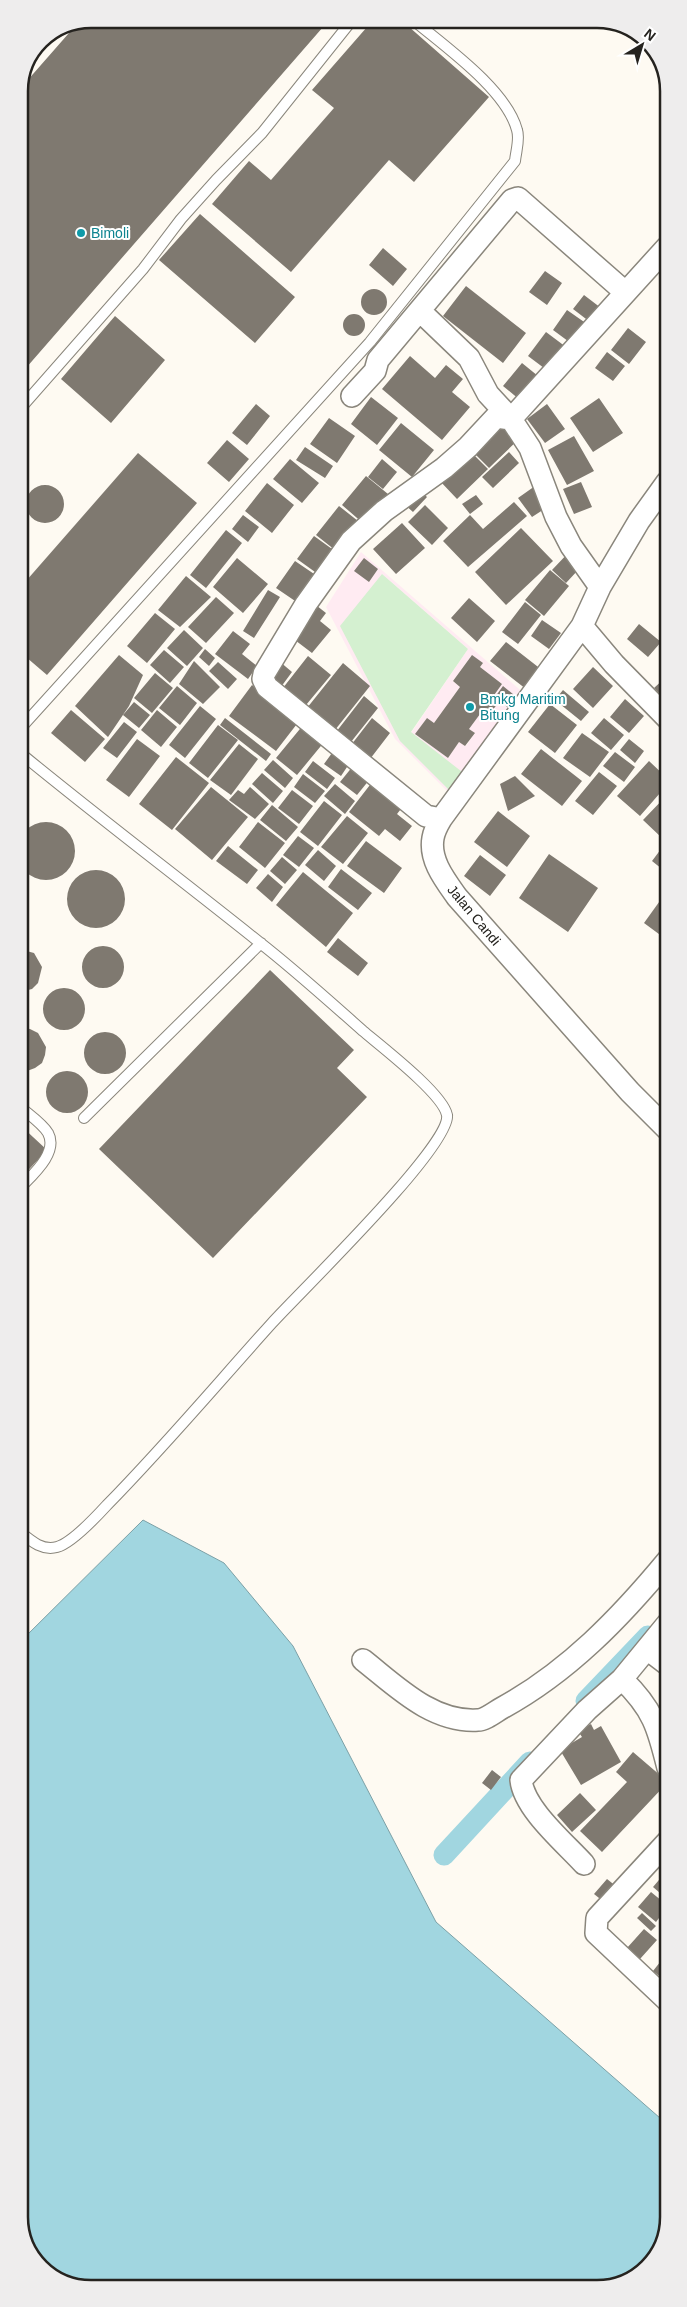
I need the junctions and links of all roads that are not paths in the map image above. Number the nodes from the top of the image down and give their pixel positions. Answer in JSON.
{"nodes":[{"id":1,"x":346,"y":28,"type":"edge"},
{"id":2,"x":423,"y":28,"type":"edge"},
{"id":3,"x":660,"y":254,"type":"edge"},
{"id":4,"x":625,"y":292,"type":"junction"},
{"id":5,"x":420,"y":311,"type":"junction"},
{"id":6,"x":352,"y":396,"type":"dead end"},
{"id":7,"x":28,"y":400,"type":"edge"},
{"id":8,"x":511,"y":419,"type":"junction"},
{"id":9,"x":660,"y":492,"type":"edge"},
{"id":10,"x":600,"y":587,"type":"junction"},
{"id":11,"x":582,"y":626,"type":"junction"},
{"id":12,"x":660,"y":711,"type":"edge"},
{"id":13,"x":28,"y":720,"type":"edge"},
{"id":14,"x":28,"y":759,"type":"edge"},
{"id":15,"x":441,"y":819,"type":"junction"},
{"id":16,"x":261,"y":943,"type":"junction"},
{"id":17,"x":28,"y":1114,"type":"edge"},
{"id":18,"x":84,"y":1118,"type":"dead end"},
{"id":19,"x":660,"y":1122,"type":"edge"},
{"id":20,"x":28,"y":1179,"type":"edge"},
{"id":21,"x":28,"y":1539,"type":"edge"},
{"id":22,"x":660,"y":1569,"type":"edge"},
{"id":23,"x":660,"y":1633,"type":"edge"},
{"id":24,"x":647,"y":1649,"type":"junction"},
{"id":25,"x":660,"y":1659,"type":"edge"},
{"id":26,"x":363,"y":1660,"type":"dead end"},
{"id":27,"x":622,"y":1679,"type":"junction"},
{"id":28,"x":660,"y":1734,"type":"edge"},
{"id":29,"x":660,"y":1850,"type":"edge"},
{"id":30,"x":584,"y":1864,"type":"dead end"},
{"id":31,"x":660,"y":1993,"type":"edge"}],
"edges":[{"from":1,"to":7,"type":"lane"},
{"from":2,"to":13,"type":"lane"},
{"from":3,"to":4,"type":"street"},
{"from":4,"to":5,"type":"street"},
{"from":4,"to":8,"type":"street"},
{"from":5,"to":6,"type":"street"},
{"from":5,"to":8,"type":"street"},
{"from":8,"to":10,"type":"street"},
{"from":8,"to":15,"type":"street"},
{"from":9,"to":10,"type":"street","name":"Jalan Candi"},
{"from":10,"to":11,"type":"street","name":"Jalan Candi"},
{"from":11,"to":12,"type":"street"},
{"from":11,"to":15,"type":"street","name":"Jalan Candi"},
{"from":14,"to":16,"type":"lane"},
{"from":15,"to":19,"type":"street","name":"Jalan Candi"},
{"from":16,"to":18,"type":"lane"},
{"from":16,"to":21,"type":"lane"},
{"from":17,"to":20,"type":"lane"},
{"from":22,"to":26,"type":"street"},
{"from":23,"to":24,"type":"street"},
{"from":24,"to":25,"type":"street"},
{"from":24,"to":27,"type":"street"},
{"from":27,"to":28,"type":"street"},
{"from":27,"to":30,"type":"street"},
{"from":29,"to":31,"type":"street"}]}
